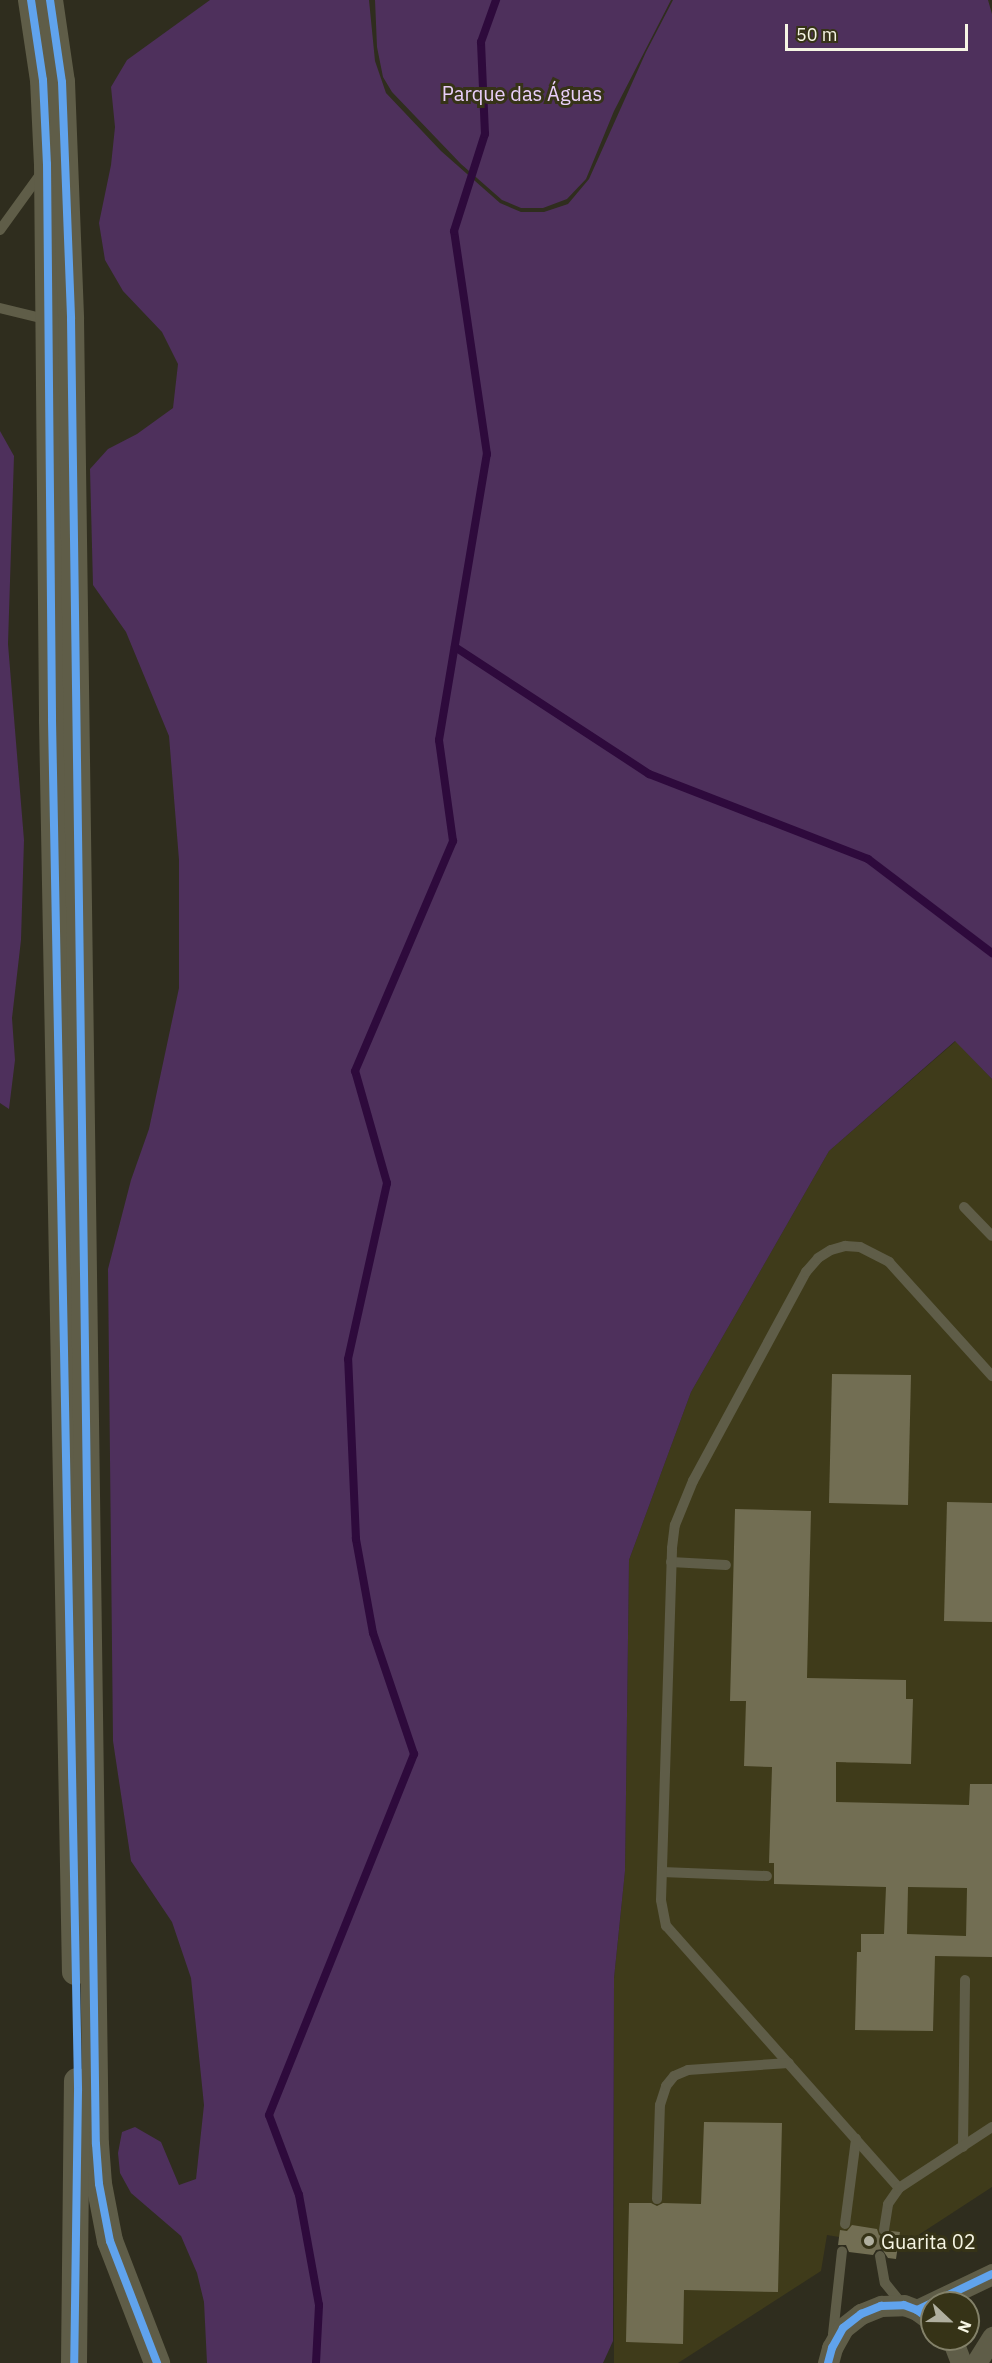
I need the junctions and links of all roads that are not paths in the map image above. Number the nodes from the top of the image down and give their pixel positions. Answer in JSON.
{"nodes":[{"id":1,"x":31,"y":0,"type":"edge"},
{"id":2,"x":50,"y":0,"type":"edge"},
{"id":3,"x":47,"y":164,"type":"junction"},
{"id":4,"x":0,"y":230,"type":"edge"},
{"id":5,"x":0,"y":308,"type":"edge"},
{"id":6,"x":59,"y":320,"type":"junction"},
{"id":7,"x":964,"y":1207,"type":"dead end"},
{"id":8,"x":992,"y":1236,"type":"edge"},
{"id":9,"x":992,"y":1376,"type":"edge"},
{"id":10,"x":671,"y":1562,"type":"junction"},
{"id":11,"x":726,"y":1564,"type":"dead end"},
{"id":12,"x":662,"y":1872,"type":"junction"},
{"id":13,"x":767,"y":1876,"type":"dead end"},
{"id":14,"x":965,"y":1980,"type":"dead end"},
{"id":15,"x":789,"y":2063,"type":"junction"},
{"id":16,"x":992,"y":2127,"type":"edge"},
{"id":17,"x":855,"y":2139,"type":"junction"},
{"id":18,"x":963,"y":2147,"type":"junction"},
{"id":19,"x":899,"y":2188,"type":"junction"},
{"id":20,"x":657,"y":2199,"type":"dead end"},
{"id":21,"x":845,"y":2224,"type":"dead end"},
{"id":22,"x":884,"y":2230,"type":"dead end"},
{"id":23,"x":842,"y":2251,"type":"dead end"},
{"id":24,"x":880,"y":2256,"type":"dead end"},
{"id":25,"x":992,"y":2274,"type":"edge"},
{"id":26,"x":918,"y":2312,"type":"edge"},
{"id":27,"x":992,"y":2337,"type":"edge"},
{"id":28,"x":830,"y":2355,"type":"edge"},
{"id":29,"x":74,"y":2363,"type":"edge"},
{"id":30,"x":157,"y":2363,"type":"edge"},
{"id":31,"x":976,"y":2363,"type":"edge"}],
"edges":[{"from":1,"to":3,"type":"street"},
{"from":2,"to":6,"type":"street"},
{"from":3,"to":4,"type":"lane"},
{"from":3,"to":6,"type":"street"},
{"from":5,"to":6,"type":"lane"},
{"from":6,"to":29,"type":"street"},
{"from":6,"to":30,"type":"street"},
{"from":7,"to":8,"type":"lane"},
{"from":9,"to":10,"type":"lane"},
{"from":10,"to":11,"type":"lane"},
{"from":10,"to":12,"type":"lane"},
{"from":12,"to":13,"type":"lane"},
{"from":12,"to":15,"type":"lane"},
{"from":14,"to":18,"type":"lane"},
{"from":15,"to":17,"type":"lane"},
{"from":15,"to":20,"type":"lane"},
{"from":16,"to":18,"type":"lane"},
{"from":17,"to":19,"type":"lane"},
{"from":17,"to":21,"type":"lane"},
{"from":18,"to":19,"type":"lane"},
{"from":19,"to":22,"type":"lane"},
{"from":23,"to":28,"type":"lane"},
{"from":24,"to":26,"type":"lane"},
{"from":25,"to":26,"type":"street"},
{"from":26,"to":28,"type":"street"},
{"from":27,"to":31,"type":"street"}]}
